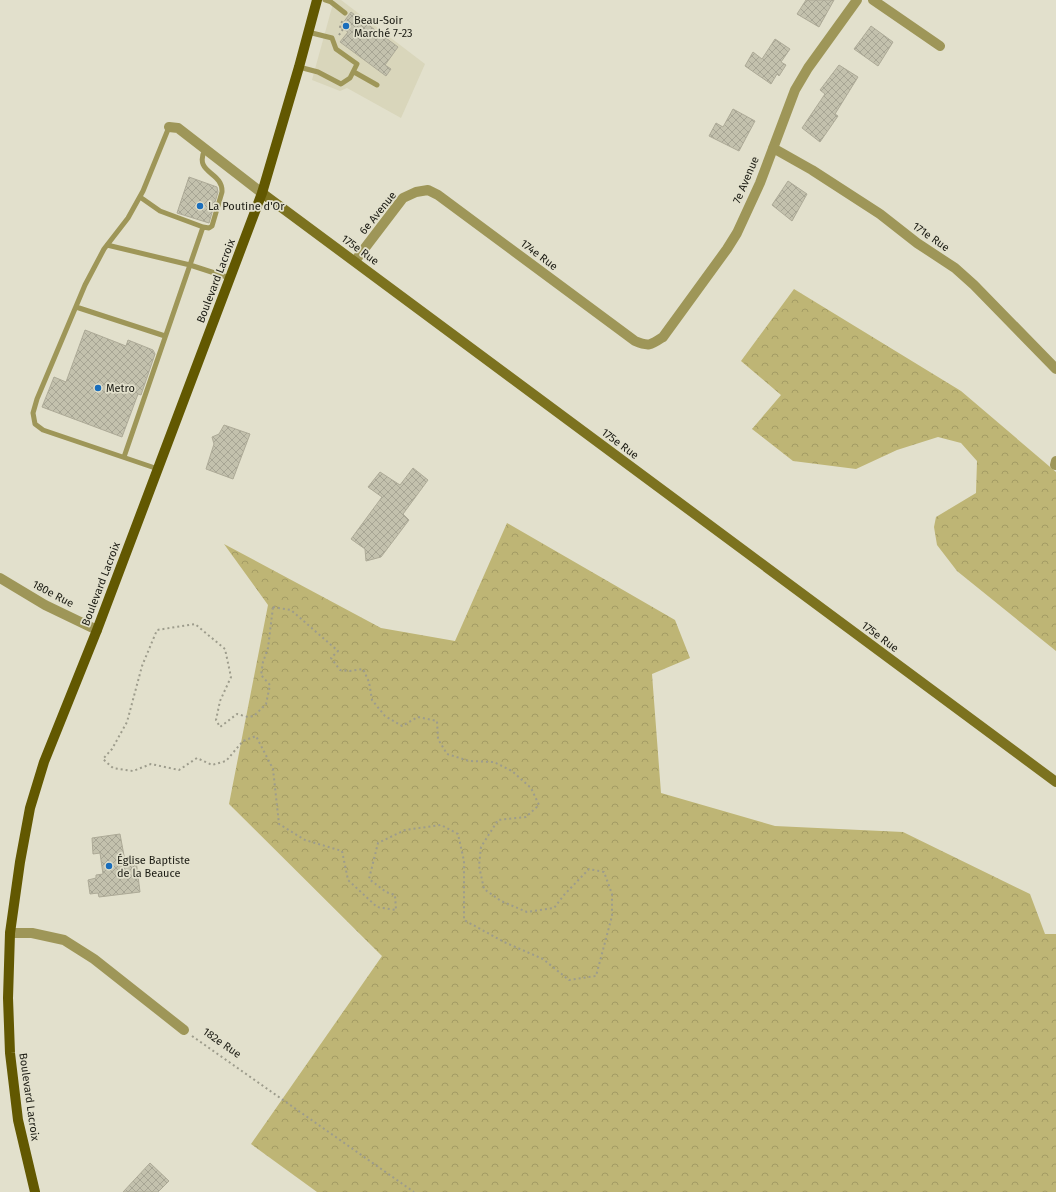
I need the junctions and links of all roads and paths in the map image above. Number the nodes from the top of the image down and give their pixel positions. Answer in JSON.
{"nodes":[{"id":1,"x":317,"y":0,"type":"edge"},
{"id":2,"x":325,"y":0,"type":"edge"},
{"id":3,"x":857,"y":0,"type":"edge"},
{"id":4,"x":873,"y":0,"type":"edge"},
{"id":5,"x":345,"y":13,"type":"joint"},
{"id":6,"x":308,"y":32,"type":"junction"},
{"id":7,"x":332,"y":38,"type":"junction"},
{"id":8,"x":940,"y":46,"type":"dead end"},
{"id":9,"x":299,"y":67,"type":"junction"},
{"id":10,"x":354,"y":72,"type":"junction"},
{"id":11,"x":377,"y":85,"type":"dead end"},
{"id":12,"x":169,"y":127,"type":"joint"},
{"id":13,"x":773,"y":148,"type":"junction"},
{"id":14,"x":205,"y":149,"type":"junction"},
{"id":15,"x":428,"y":190,"type":"joint"},
{"id":16,"x":262,"y":193,"type":"junction"},
{"id":17,"x":140,"y":197,"type":"junction"},
{"id":18,"x":203,"y":227,"type":"junction"},
{"id":19,"x":107,"y":245,"type":"junction"},
{"id":20,"x":355,"y":261,"type":"junction"},
{"id":21,"x":190,"y":265,"type":"junction"},
{"id":22,"x":230,"y":278,"type":"junction"},
{"id":23,"x":76,"y":307,"type":"junction"},
{"id":24,"x":165,"y":336,"type":"junction"},
{"id":25,"x":635,"y":341,"type":"joint"},
{"id":26,"x":1056,"y":369,"type":"edge"},
{"id":27,"x":124,"y":457,"type":"junction"},
{"id":28,"x":158,"y":469,"type":"junction"},
{"id":29,"x":0,"y":578,"type":"edge"},
{"id":30,"x":97,"y":630,"type":"junction"},
{"id":31,"x":157,"y":630,"type":"joint"},
{"id":32,"x":1056,"y":782,"type":"edge"},
{"id":33,"x":10,"y":933,"type":"junction"},
{"id":34,"x":184,"y":1030,"type":"joint"},
{"id":35,"x":35,"y":1192,"type":"edge"},
{"id":36,"x":414,"y":1192,"type":"edge"}],
"edges":[{"from":1,"to":6,"type":"main road","name":"Boulevard Lacroix"},
{"from":2,"to":5,"type":"lane"},
{"from":3,"to":13,"type":"street","name":"7e Avenue"},
{"from":4,"to":8,"type":"street"},
{"from":5,"to":7,"type":"path"},
{"from":6,"to":7,"type":"lane"},
{"from":6,"to":9,"type":"main road","name":"Boulevard Lacroix"},
{"from":7,"to":10,"type":"lane"},
{"from":9,"to":10,"type":"lane"},
{"from":9,"to":16,"type":"main road","name":"Boulevard Lacroix"},
{"from":10,"to":11,"type":"lane"},
{"from":12,"to":14,"type":"street","name":"175e Rue"},
{"from":12,"to":17,"type":"lane"},
{"from":13,"to":25,"type":"street","name":"7e Avenue"},
{"from":13,"to":26,"type":"street","name":"171e Rue"},
{"from":14,"to":16,"type":"street","name":"175e Rue"},
{"from":14,"to":18,"type":"lane"},
{"from":15,"to":20,"type":"street","name":"6e Avenue"},
{"from":15,"to":25,"type":"street","name":"174e Rue"},
{"from":16,"to":20,"type":"street","name":"175e Rue"},
{"from":16,"to":22,"type":"main road","name":"Boulevard Lacroix"},
{"from":17,"to":18,"type":"lane"},
{"from":17,"to":19,"type":"lane"},
{"from":18,"to":21,"type":"lane"},
{"from":19,"to":21,"type":"lane"},
{"from":19,"to":23,"type":"lane"},
{"from":20,"to":32,"type":"street","name":"175e Rue"},
{"from":21,"to":22,"type":"lane"},
{"from":21,"to":24,"type":"lane"},
{"from":22,"to":28,"type":"main road","name":"Boulevard Lacroix"},
{"from":23,"to":24,"type":"lane"},
{"from":23,"to":27,"type":"lane"},
{"from":24,"to":27,"type":"lane"},
{"from":27,"to":28,"type":"lane"},
{"from":28,"to":30,"type":"main road","name":"Boulevard Lacroix"},
{"from":29,"to":30,"type":"street","name":"180e Rue"},
{"from":30,"to":33,"type":"main road","name":"Boulevard Lacroix"},
{"from":31,"to":31,"type":"path"},
{"from":33,"to":34,"type":"street"},
{"from":33,"to":35,"type":"main road","name":"Boulevard Lacroix"},
{"from":34,"to":36,"type":"path","name":"182e Rue"}]}
